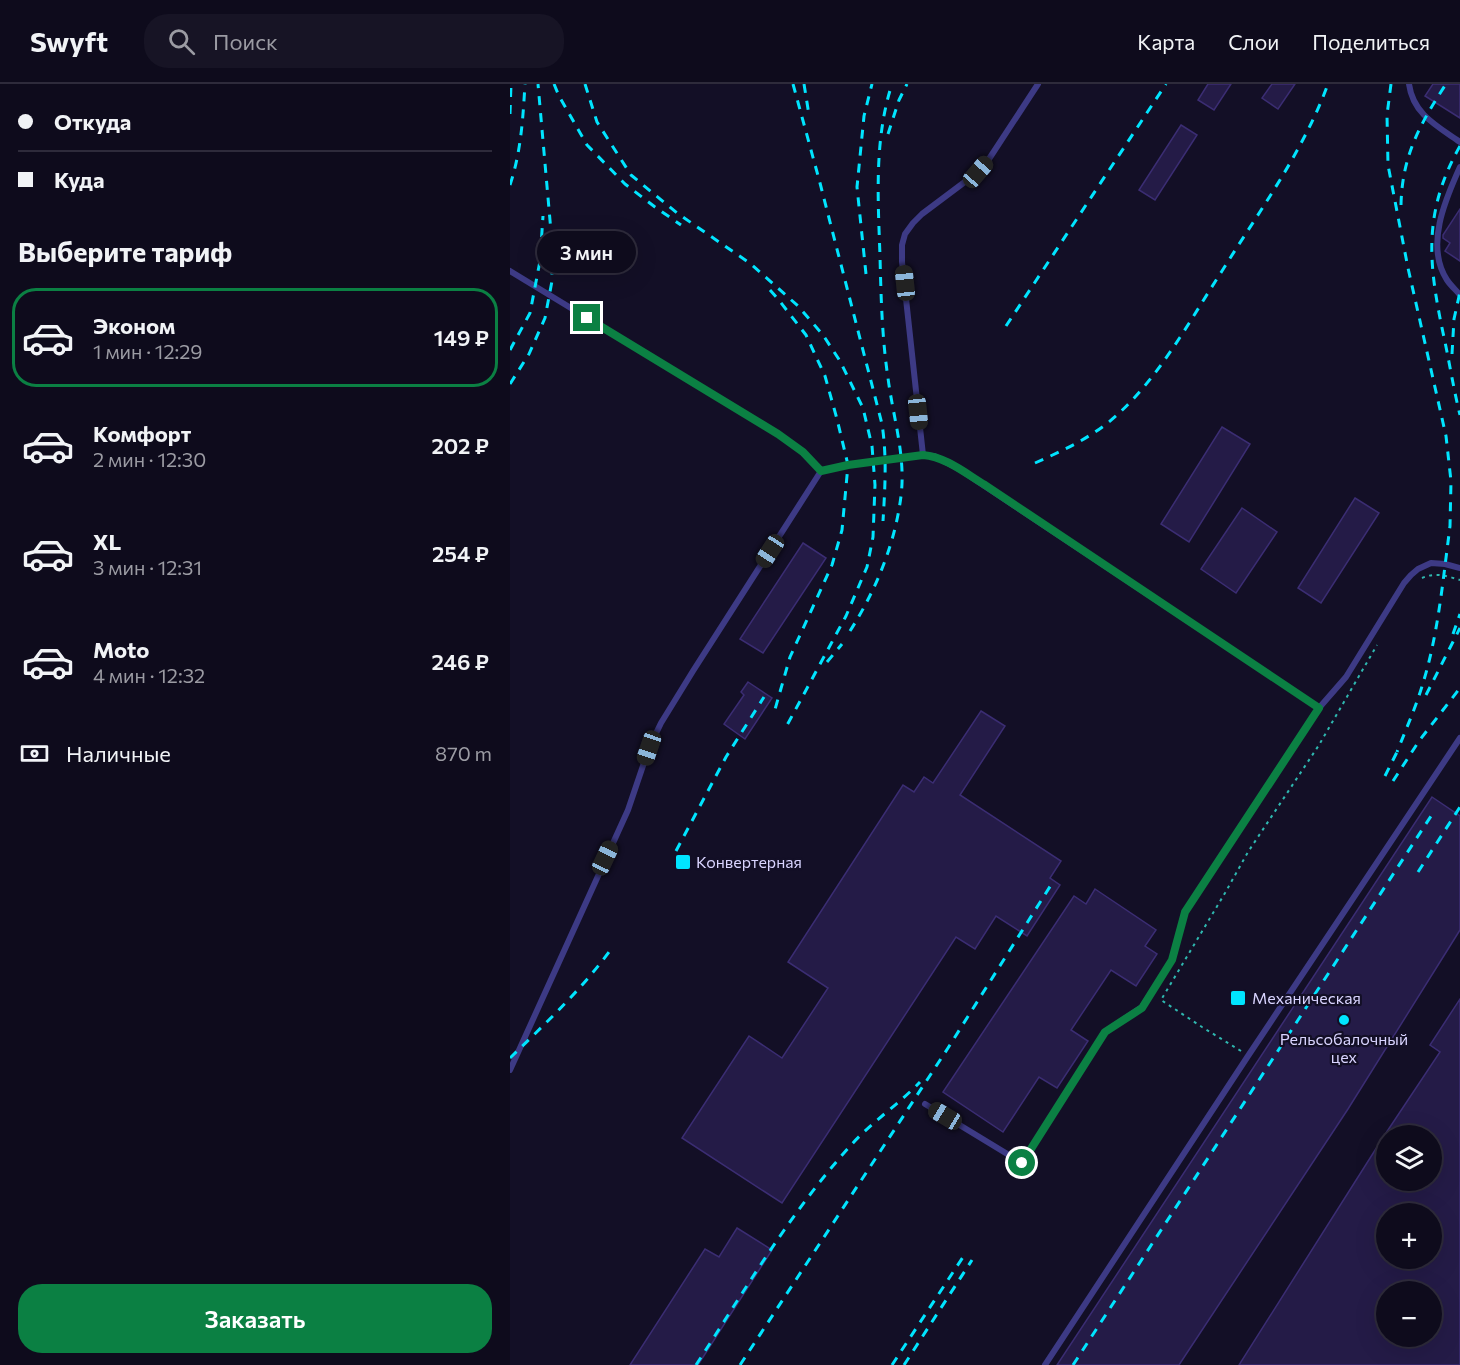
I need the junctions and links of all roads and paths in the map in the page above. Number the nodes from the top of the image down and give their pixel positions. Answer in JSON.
{"nodes":[{"id":1,"x":1038,"y":84,"type":"edge"},
{"id":2,"x":1409,"y":84,"type":"edge"},
{"id":3,"x":1460,"y":142,"type":"edge"},
{"id":4,"x":1460,"y":167,"type":"edge"},
{"id":5,"x":510,"y":271,"type":"edge"},
{"id":6,"x":1460,"y":295,"type":"edge"},
{"id":7,"x":923,"y":455,"type":"junction"},
{"id":8,"x":821,"y":471,"type":"junction"},
{"id":9,"x":1460,"y":568,"type":"edge"},
{"id":10,"x":1422,"y":578,"type":"dead end"},
{"id":11,"x":1460,"y":580,"type":"edge"},
{"id":12,"x":1378,"y":643,"type":"dead end"},
{"id":13,"x":1319,"y":708,"type":"junction"},
{"id":14,"x":1460,"y":738,"type":"edge"},
{"id":15,"x":1248,"y":1056,"type":"junction"},
{"id":16,"x":510,"y":1070,"type":"edge"},
{"id":17,"x":925,"y":1104,"type":"dead end"},
{"id":18,"x":1046,"y":1365,"type":"edge"}],
"edges":[{"from":1,"to":7,"type":"lane"},
{"from":2,"to":3,"type":"lane"},
{"from":4,"to":6,"type":"lane"},
{"from":5,"to":8,"type":"lane"},
{"from":7,"to":8,"type":"lane"},
{"from":7,"to":13,"type":"lane"},
{"from":8,"to":16,"type":"lane"},
{"from":9,"to":13,"type":"lane"},
{"from":10,"to":11,"type":"path"},
{"from":12,"to":15,"type":"path"},
{"from":13,"to":17,"type":"lane"},
{"from":14,"to":15,"type":"lane"},
{"from":15,"to":18,"type":"lane"}]}
